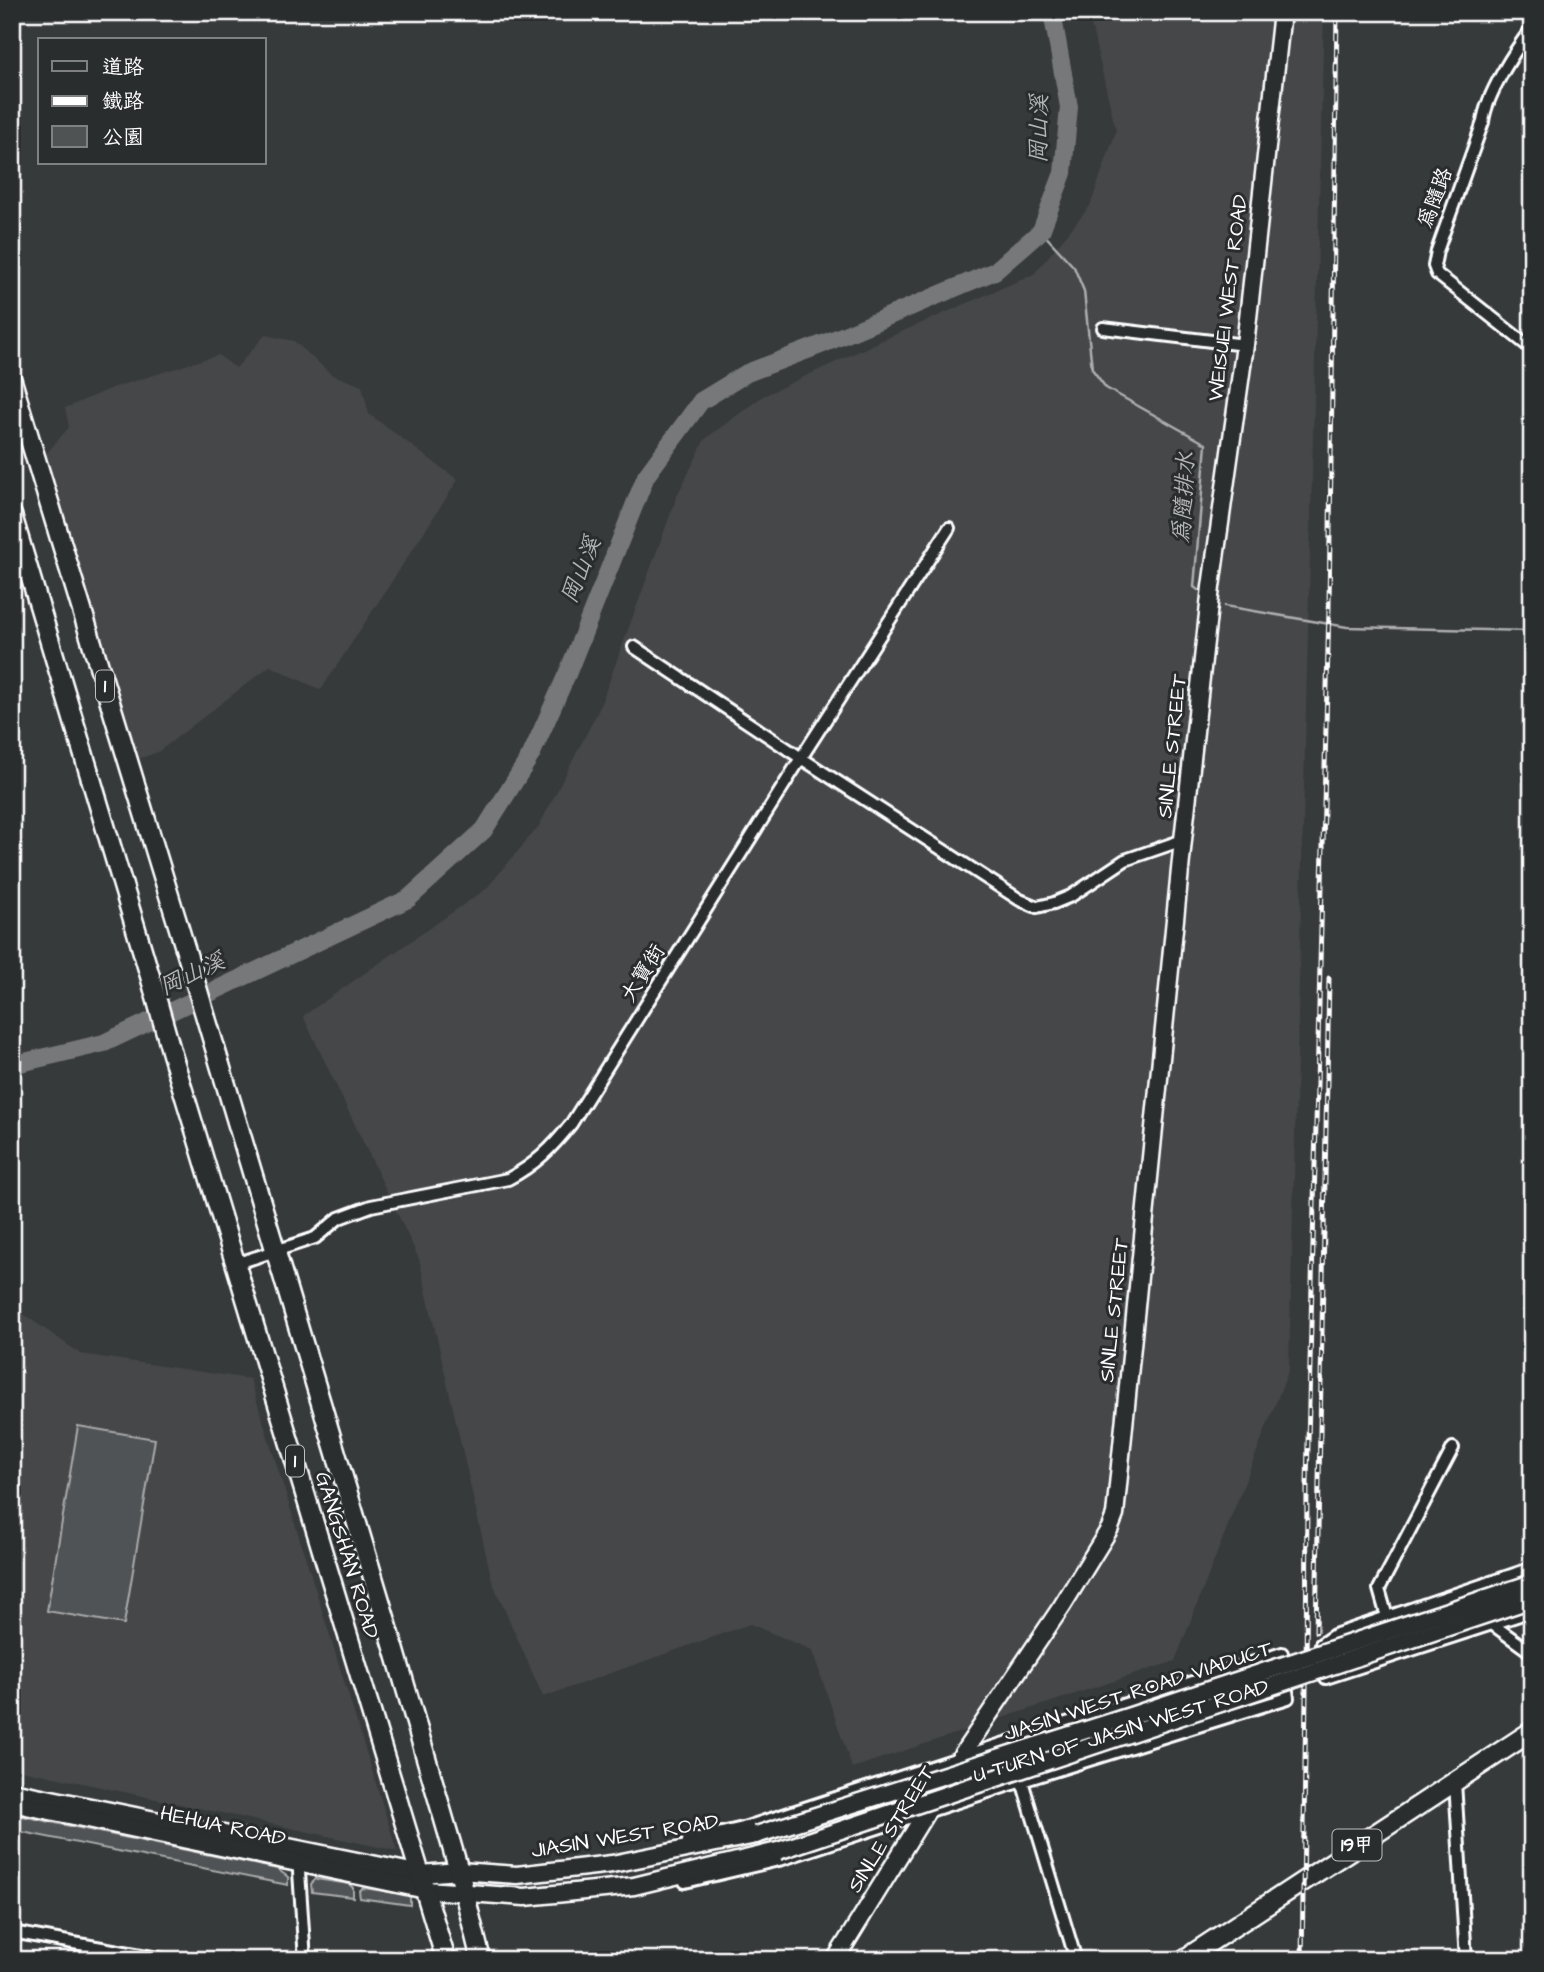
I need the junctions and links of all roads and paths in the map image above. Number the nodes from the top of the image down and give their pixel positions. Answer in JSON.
{"nodes":[{"id":1,"x":1282,"y":12,"type":"edge"},
{"id":2,"x":1532,"y":28,"type":"edge"},
{"id":3,"x":1103,"y":328,"type":"dead end"},
{"id":4,"x":1245,"y":345,"type":"junction"},
{"id":5,"x":1532,"y":349,"type":"edge"},
{"id":6,"x":12,"y":381,"type":"edge"},
{"id":7,"x":12,"y":515,"type":"edge"},
{"id":8,"x":949,"y":528,"type":"dead end"},
{"id":9,"x":1211,"y":587,"type":"joint"},
{"id":10,"x":634,"y":647,"type":"dead end"},
{"id":11,"x":801,"y":758,"type":"junction"},
{"id":12,"x":1183,"y":840,"type":"junction"},
{"id":13,"x":275,"y":1252,"type":"junction"},
{"id":14,"x":235,"y":1264,"type":"junction"},
{"id":15,"x":1453,"y":1448,"type":"dead end"},
{"id":16,"x":1532,"y":1568,"type":"edge"},
{"id":17,"x":1532,"y":1583,"type":"edge"},
{"id":18,"x":1479,"y":1586,"type":"junction"},
{"id":19,"x":1532,"y":1600,"type":"edge"},
{"id":20,"x":1532,"y":1611,"type":"edge"},
{"id":21,"x":1387,"y":1617,"type":"junction"},
{"id":22,"x":1492,"y":1624,"type":"junction"},
{"id":23,"x":1532,"y":1653,"type":"edge"},
{"id":24,"x":1532,"y":1731,"type":"edge"},
{"id":25,"x":959,"y":1759,"type":"junction"},
{"id":26,"x":1022,"y":1780,"type":"junction"},
{"id":27,"x":1455,"y":1782,"type":"junction"},
{"id":28,"x":12,"y":1791,"type":"edge"},
{"id":29,"x":12,"y":1803,"type":"edge"},
{"id":30,"x":809,"y":1807,"type":"junction"},
{"id":31,"x":924,"y":1814,"type":"junction"},
{"id":32,"x":756,"y":1835,"type":"joint"},
{"id":33,"x":822,"y":1847,"type":"junction"},
{"id":34,"x":778,"y":1851,"type":"joint"},
{"id":35,"x":298,"y":1857,"type":"junction"},
{"id":36,"x":612,"y":1864,"type":"junction"},
{"id":37,"x":459,"y":1871,"type":"junction"},
{"id":38,"x":423,"y":1882,"type":"junction"},
{"id":39,"x":634,"y":1886,"type":"junction"},
{"id":40,"x":463,"y":1893,"type":"junction"},
{"id":41,"x":12,"y":1933,"type":"edge"},
{"id":42,"x":169,"y":1960,"type":"edge"},
{"id":43,"x":305,"y":1960,"type":"edge"},
{"id":44,"x":446,"y":1960,"type":"edge"},
{"id":45,"x":481,"y":1960,"type":"edge"},
{"id":46,"x":835,"y":1960,"type":"edge"},
{"id":47,"x":1076,"y":1960,"type":"edge"},
{"id":48,"x":1183,"y":1960,"type":"edge"},
{"id":49,"x":1466,"y":1960,"type":"edge"}],
"edges":[{"from":1,"to":4,"type":"street","name":"WEISUEI WEST ROAD"},
{"from":2,"to":5,"type":"street","name":"為隨路"},
{"from":3,"to":4,"type":"street"},
{"from":4,"to":9,"type":"street","name":"WEISUEI WEST ROAD"},
{"from":6,"to":13,"type":"main road","name":"GANGSHAN ROAD","number":"1"},
{"from":7,"to":14,"type":"main road","name":"GANGSHAN ROAD","number":"1"},
{"from":8,"to":11,"type":"street","name":"大寶街"},
{"from":9,"to":12,"type":"street","name":"SINLE STREET"},
{"from":10,"to":11,"type":"street"},
{"from":11,"to":12,"type":"street"},
{"from":11,"to":13,"type":"street","name":"大寶街"},
{"from":12,"to":25,"type":"street","name":"SINLE STREET"},
{"from":13,"to":14,"type":"street","name":"大寶街"},
{"from":13,"to":37,"type":"main road","name":"GANGSHAN ROAD","number":"1"},
{"from":14,"to":38,"type":"main road","name":"GANGSHAN ROAD","number":"1"},
{"from":15,"to":21,"type":"street"},
{"from":16,"to":18,"type":"street"},
{"from":17,"to":32,"type":"street","name":"JIASIN WEST ROAD VIADUCT","bridge":true},
{"from":18,"to":21,"type":"street"},
{"from":18,"to":22,"type":"street"},
{"from":19,"to":34,"type":"street","name":"JIASIN WEST ROAD VIADUCT","bridge":true},
{"from":20,"to":22,"type":"street"},
{"from":21,"to":22,"type":"street"},
{"from":22,"to":23,"type":"street"},
{"from":24,"to":27,"type":"main road","number":"19甲"},
{"from":25,"to":26,"type":"street","name":"U TURN OF JIASIN WEST ROAD"},
{"from":25,"to":30,"type":"street"},
{"from":25,"to":31,"type":"street","name":"SINLE STREET"},
{"from":26,"to":31,"type":"street","name":"U TURN OF JIASIN WEST ROAD"},
{"from":26,"to":47,"type":"street"},
{"from":27,"to":48,"type":"main road","number":"19甲"},
{"from":27,"to":49,"type":"street"},
{"from":28,"to":35,"type":"street","name":"HEHUA ROAD"},
{"from":29,"to":35,"type":"street","name":"HEHUA ROAD"},
{"from":30,"to":33,"type":"street"},
{"from":30,"to":36,"type":"street"},
{"from":31,"to":33,"type":"street","name":"U TURN OF JIASIN WEST ROAD"},
{"from":31,"to":46,"type":"street","name":"SINLE STREET"},
{"from":32,"to":36,"type":"street","name":"JIASIN WEST ROAD"},
{"from":33,"to":39,"type":"street","name":"U TURN OF JIASIN WEST ROAD"},
{"from":34,"to":39,"type":"street","name":"JIASIN WEST ROAD"},
{"from":35,"to":38,"type":"street","name":"HEHUA ROAD"},
{"from":35,"to":43,"type":"street"},
{"from":36,"to":37,"type":"street","name":"JIASIN WEST ROAD"},
{"from":37,"to":38,"type":"street","name":"JIASIN WEST ROAD"},
{"from":37,"to":40,"type":"main road","number":"1"},
{"from":38,"to":40,"type":"street","name":"JIASIN WEST ROAD"},
{"from":38,"to":44,"type":"main road","name":"GANGSHAN ROAD","number":"1"},
{"from":39,"to":40,"type":"street","name":"JIASIN WEST ROAD"},
{"from":40,"to":45,"type":"main road","number":"1"},
{"from":41,"to":42,"type":"street"}]}
